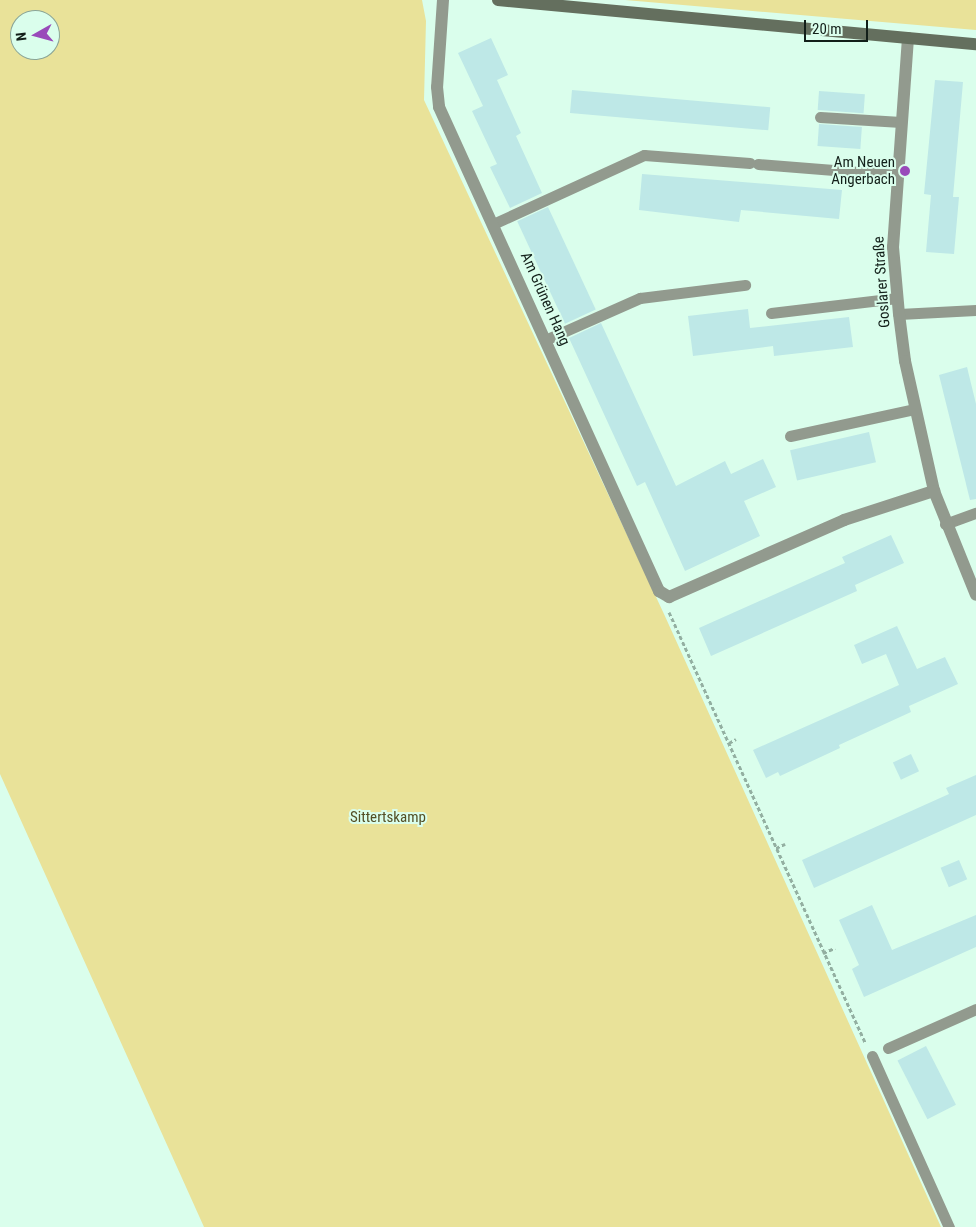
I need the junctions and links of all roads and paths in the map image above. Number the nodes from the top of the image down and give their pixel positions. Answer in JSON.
{"nodes":[{"id":1,"x":444,"y":0,"type":"edge"},
{"id":2,"x":498,"y":0,"type":"edge"},
{"id":3,"x":908,"y":38,"type":"junction"},
{"id":4,"x":976,"y":44,"type":"edge"},
{"id":5,"x":820,"y":118,"type":"dead end"},
{"id":6,"x":902,"y":122,"type":"junction"},
{"id":7,"x":897,"y":175,"type":"junction"},
{"id":8,"x":493,"y":224,"type":"junction"},
{"id":9,"x":745,"y":285,"type":"dead end"},
{"id":10,"x":897,"y":298,"type":"junction"},
{"id":11,"x":976,"y":310,"type":"edge"},
{"id":12,"x":771,"y":313,"type":"dead end"},
{"id":13,"x":899,"y":314,"type":"junction"},
{"id":14,"x":545,"y":340,"type":"junction"},
{"id":15,"x":915,"y":409,"type":"junction"},
{"id":16,"x":790,"y":436,"type":"dead end"},
{"id":17,"x":934,"y":491,"type":"junction"},
{"id":18,"x":976,"y":513,"type":"edge"},
{"id":19,"x":946,"y":524,"type":"junction"},
{"id":20,"x":976,"y":595,"type":"edge"},
{"id":21,"x":669,"y":597,"type":"junction"},
{"id":22,"x":736,"y":739,"type":"dead end"},
{"id":23,"x":729,"y":742,"type":"junction"},
{"id":24,"x":785,"y":844,"type":"dead end"},
{"id":25,"x":776,"y":848,"type":"junction"},
{"id":26,"x":835,"y":948,"type":"dead end"},
{"id":27,"x":823,"y":952,"type":"junction"},
{"id":28,"x":976,"y":1009,"type":"edge"},
{"id":29,"x":888,"y":1048,"type":"dead end"},
{"id":30,"x":872,"y":1056,"type":"joint"},
{"id":31,"x":948,"y":1227,"type":"edge"}],
"edges":[{"from":1,"to":8,"type":"street","name":"Am Grünen Hang"},
{"from":2,"to":3,"type":"street"},
{"from":3,"to":4,"type":"street"},
{"from":3,"to":6,"type":"street","name":"Goslarer Straße"},
{"from":5,"to":6,"type":"lane"},
{"from":6,"to":7,"type":"street","name":"Goslarer Straße"},
{"from":7,"to":8,"type":"lane"},
{"from":7,"to":10,"type":"street","name":"Goslarer Straße"},
{"from":8,"to":14,"type":"street","name":"Am Grünen Hang"},
{"from":9,"to":14,"type":"lane"},
{"from":10,"to":12,"type":"lane"},
{"from":10,"to":13,"type":"street","name":"Goslarer Straße"},
{"from":11,"to":13,"type":"lane"},
{"from":13,"to":15,"type":"street","name":"Goslarer Straße"},
{"from":14,"to":21,"type":"street","name":"Am Grünen Hang"},
{"from":15,"to":16,"type":"lane"},
{"from":15,"to":17,"type":"street","name":"Goslarer Straße"},
{"from":17,"to":19,"type":"street","name":"Goslarer Straße"},
{"from":17,"to":21,"type":"street"},
{"from":18,"to":19,"type":"lane"},
{"from":19,"to":20,"type":"street","name":"Goslarer Straße"},
{"from":21,"to":23,"type":"path"},
{"from":22,"to":23,"type":"path"},
{"from":23,"to":25,"type":"path"},
{"from":24,"to":25,"type":"path"},
{"from":25,"to":27,"type":"path"},
{"from":26,"to":27,"type":"path"},
{"from":27,"to":30,"type":"path"},
{"from":28,"to":29,"type":"lane"},
{"from":30,"to":31,"type":"lane"}]}
